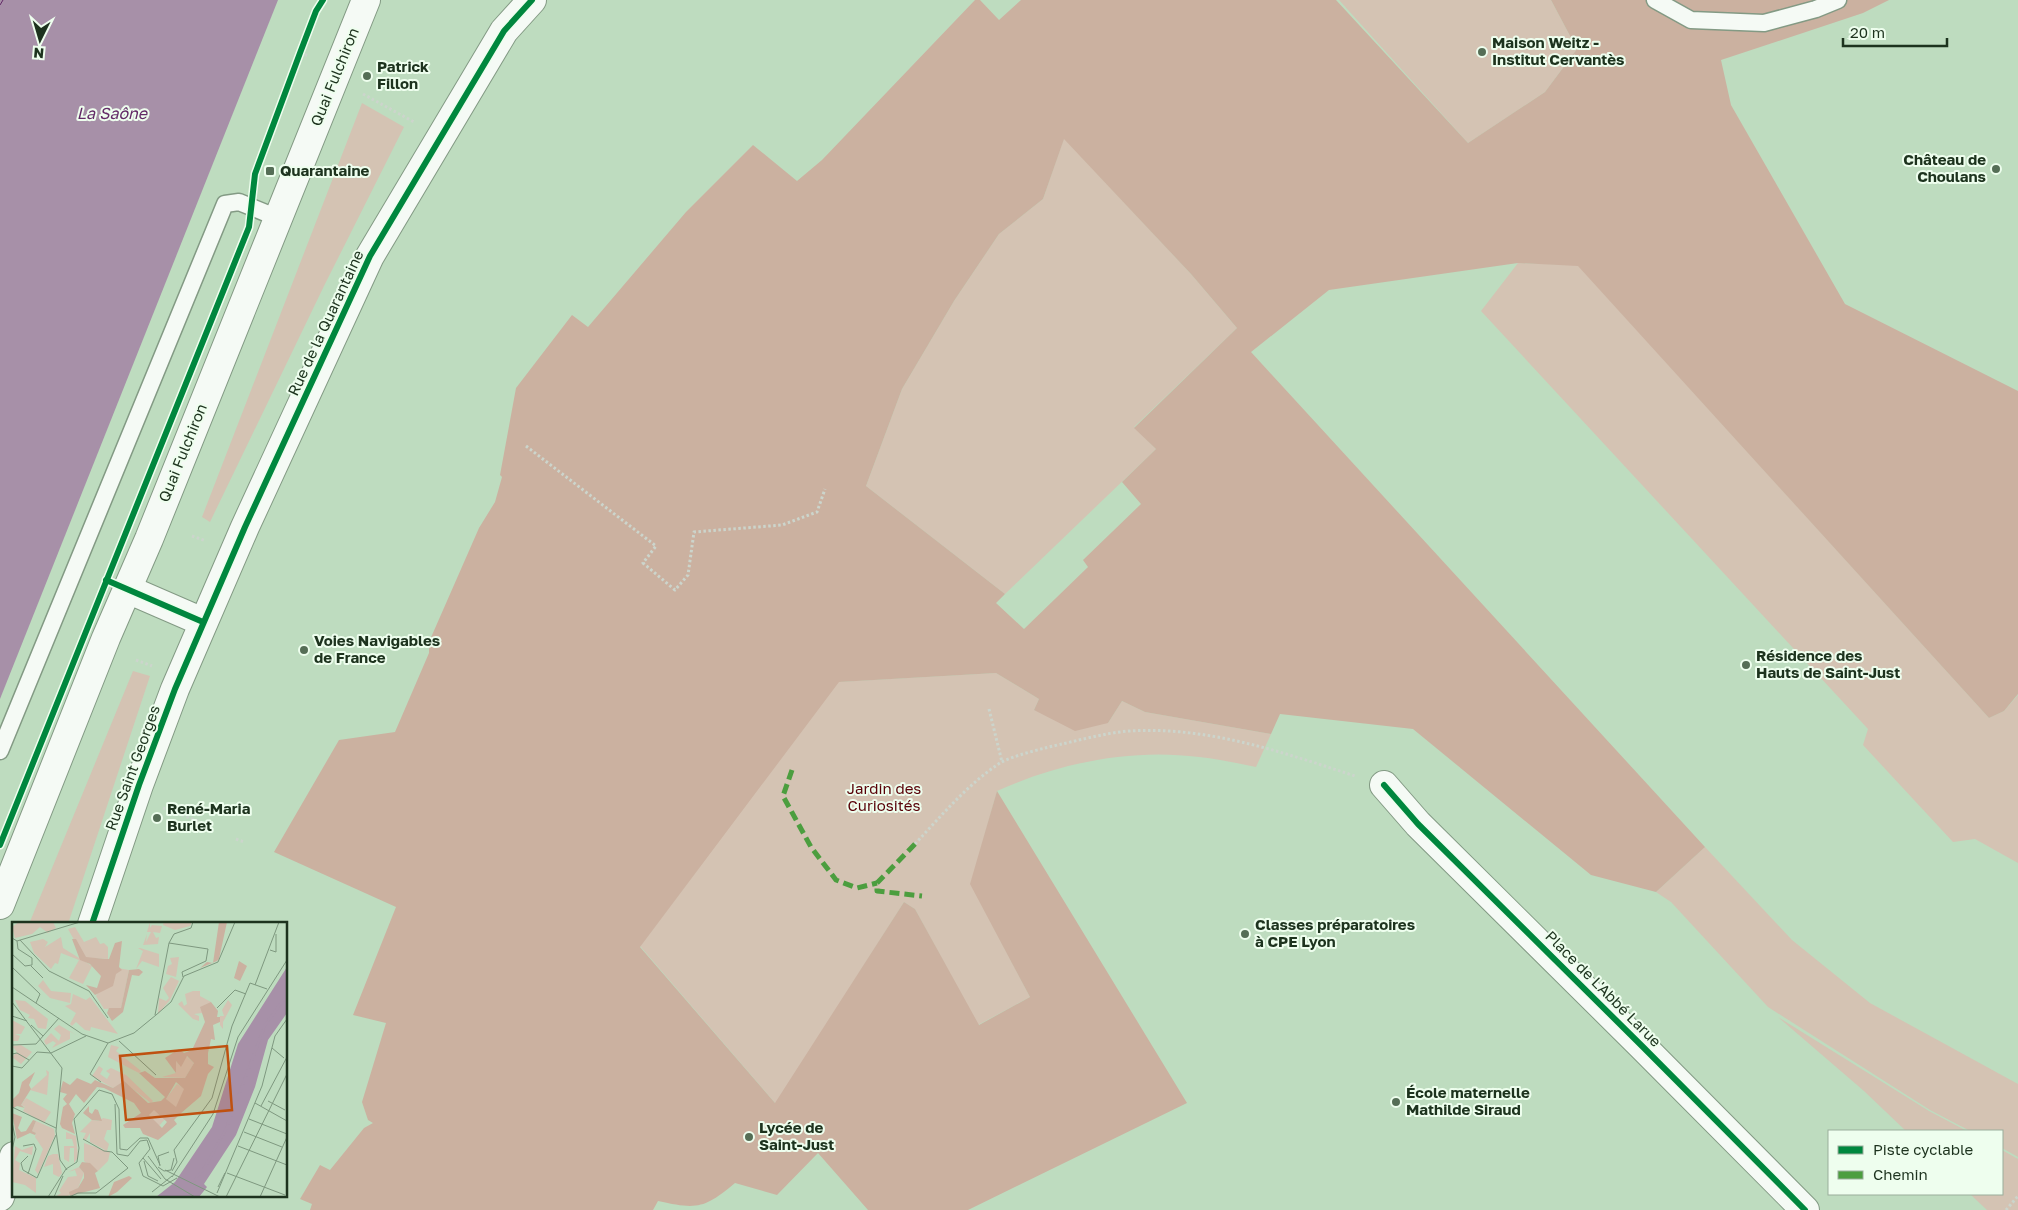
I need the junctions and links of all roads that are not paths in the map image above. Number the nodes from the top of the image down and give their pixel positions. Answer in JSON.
{"nodes":[{"id":1,"x":366,"y":0,"type":"edge"},
{"id":2,"x":532,"y":0,"type":"edge"},
{"id":3,"x":1655,"y":0,"type":"edge"},
{"id":4,"x":1838,"y":0,"type":"edge"},
{"id":5,"x":278,"y":218,"type":"junction"},
{"id":6,"x":127,"y":589,"type":"junction"},
{"id":7,"x":203,"y":622,"type":"junction"},
{"id":8,"x":0,"y":751,"type":"edge"},
{"id":9,"x":1384,"y":785,"type":"road end"},
{"id":10,"x":0,"y":906,"type":"edge"},
{"id":11,"x":93,"y":922,"type":"edge"},
{"id":12,"x":12,"y":1162,"type":"edge"},
{"id":13,"x":0,"y":1197,"type":"edge"},
{"id":14,"x":1805,"y":1210,"type":"edge"}],
"edges":[{"from":1,"to":5,"type":"street","name":"Quai Fulchiron"},
{"from":2,"to":7,"type":"street","name":"Rue de la Quarantaine"},
{"from":3,"to":4,"type":"lane"},
{"from":5,"to":6,"type":"street","name":"Quai Fulchiron"},
{"from":5,"to":8,"type":"lane"},
{"from":6,"to":7,"type":"street"},
{"from":6,"to":10,"type":"street","name":"Quai Fulchiron"},
{"from":7,"to":11,"type":"street","name":"Rue Saint Georges"},
{"from":9,"to":14,"type":"street","name":"Place de L'Abbé Larue"},
{"from":12,"to":13,"type":"street"}]}
